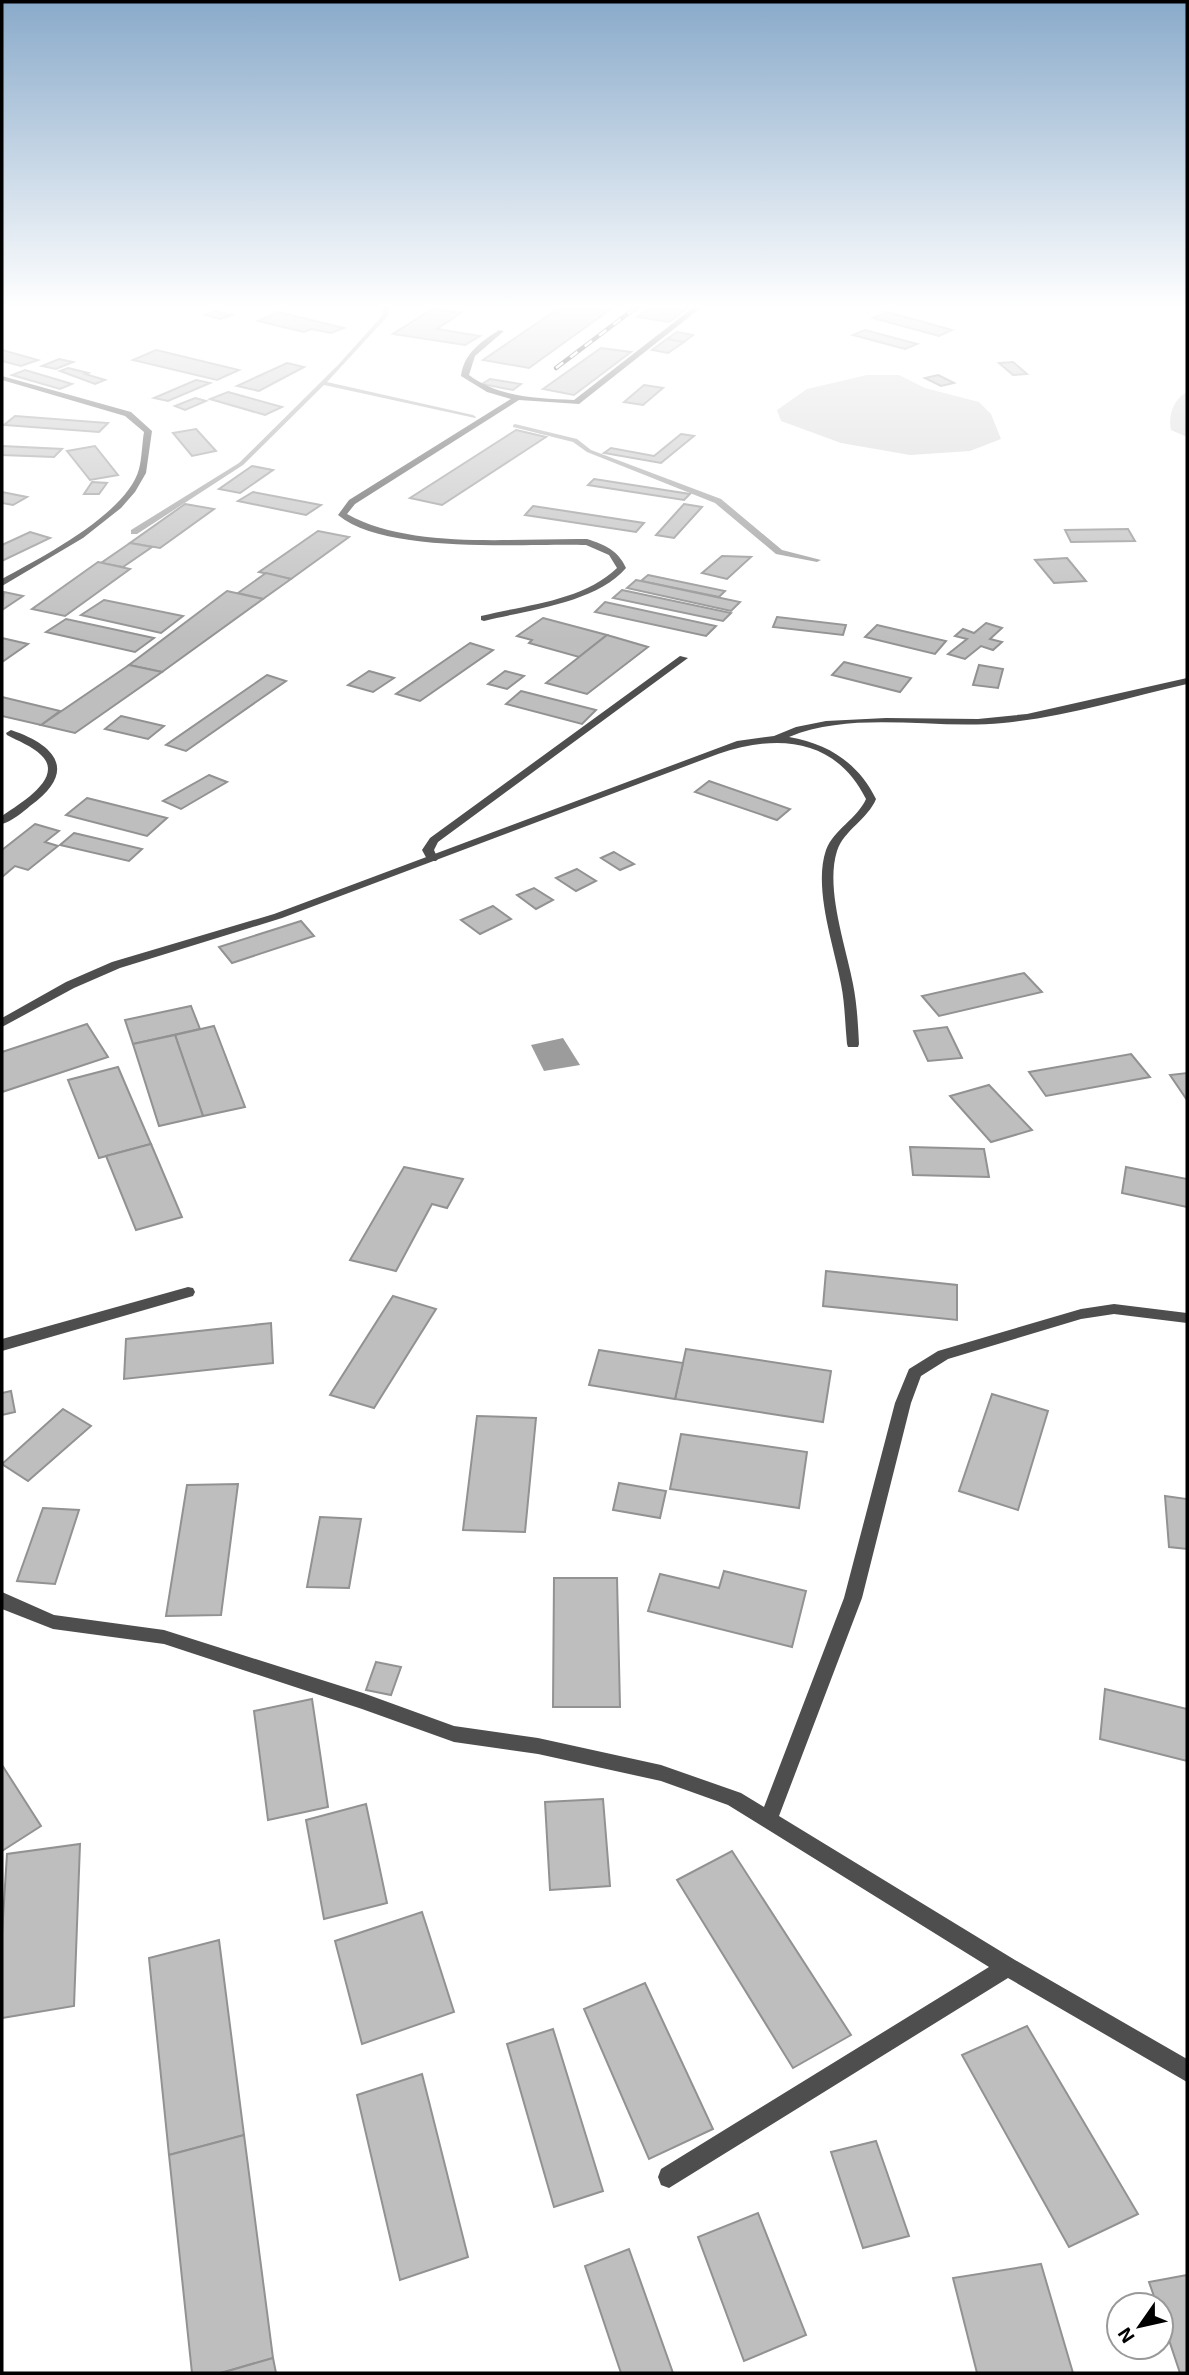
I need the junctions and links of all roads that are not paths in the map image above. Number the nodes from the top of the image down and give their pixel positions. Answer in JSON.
{"nodes":[{"id":1,"x":131,"y":417,"type":"edge"},
{"id":2,"x":487,"y":417,"type":"edge"},
{"id":3,"x":2,"y":583,"type":"edge"},
{"id":4,"x":484,"y":618,"type":"dead end"},
{"id":5,"x":683,"y":658,"type":"dead end"},
{"id":6,"x":1187,"y":681,"type":"edge"},
{"id":7,"x":11,"y":733,"type":"dead end"},
{"id":8,"x":776,"y":739,"type":"junction"},
{"id":9,"x":2,"y":821,"type":"edge"},
{"id":10,"x":432,"y":859,"type":"junction"},
{"id":11,"x":2,"y":1023,"type":"edge"},
{"id":12,"x":853,"y":1044,"type":"dead end"},
{"id":13,"x":188,"y":1292,"type":"dead end"},
{"id":14,"x":1187,"y":1318,"type":"edge"},
{"id":15,"x":2,"y":1345,"type":"edge"},
{"id":16,"x":2,"y":1599,"type":"edge"},
{"id":17,"x":768,"y":1820,"type":"junction"},
{"id":18,"x":1008,"y":1968,"type":"junction"},
{"id":19,"x":1187,"y":2071,"type":"edge"},
{"id":20,"x":669,"y":2177,"type":"dead end"}],
"edges":[{"from":1,"to":3,"type":"street"},
{"from":2,"to":4,"type":"street"},
{"from":5,"to":10,"type":"street"},
{"from":6,"to":8,"type":"street"},
{"from":7,"to":9,"type":"street"},
{"from":8,"to":10,"type":"street"},
{"from":8,"to":12,"type":"street"},
{"from":10,"to":11,"type":"street"},
{"from":13,"to":15,"type":"street"},
{"from":14,"to":17,"type":"street"},
{"from":16,"to":17,"type":"street"},
{"from":17,"to":18,"type":"street"},
{"from":18,"to":19,"type":"street"},
{"from":18,"to":20,"type":"street"}]}
